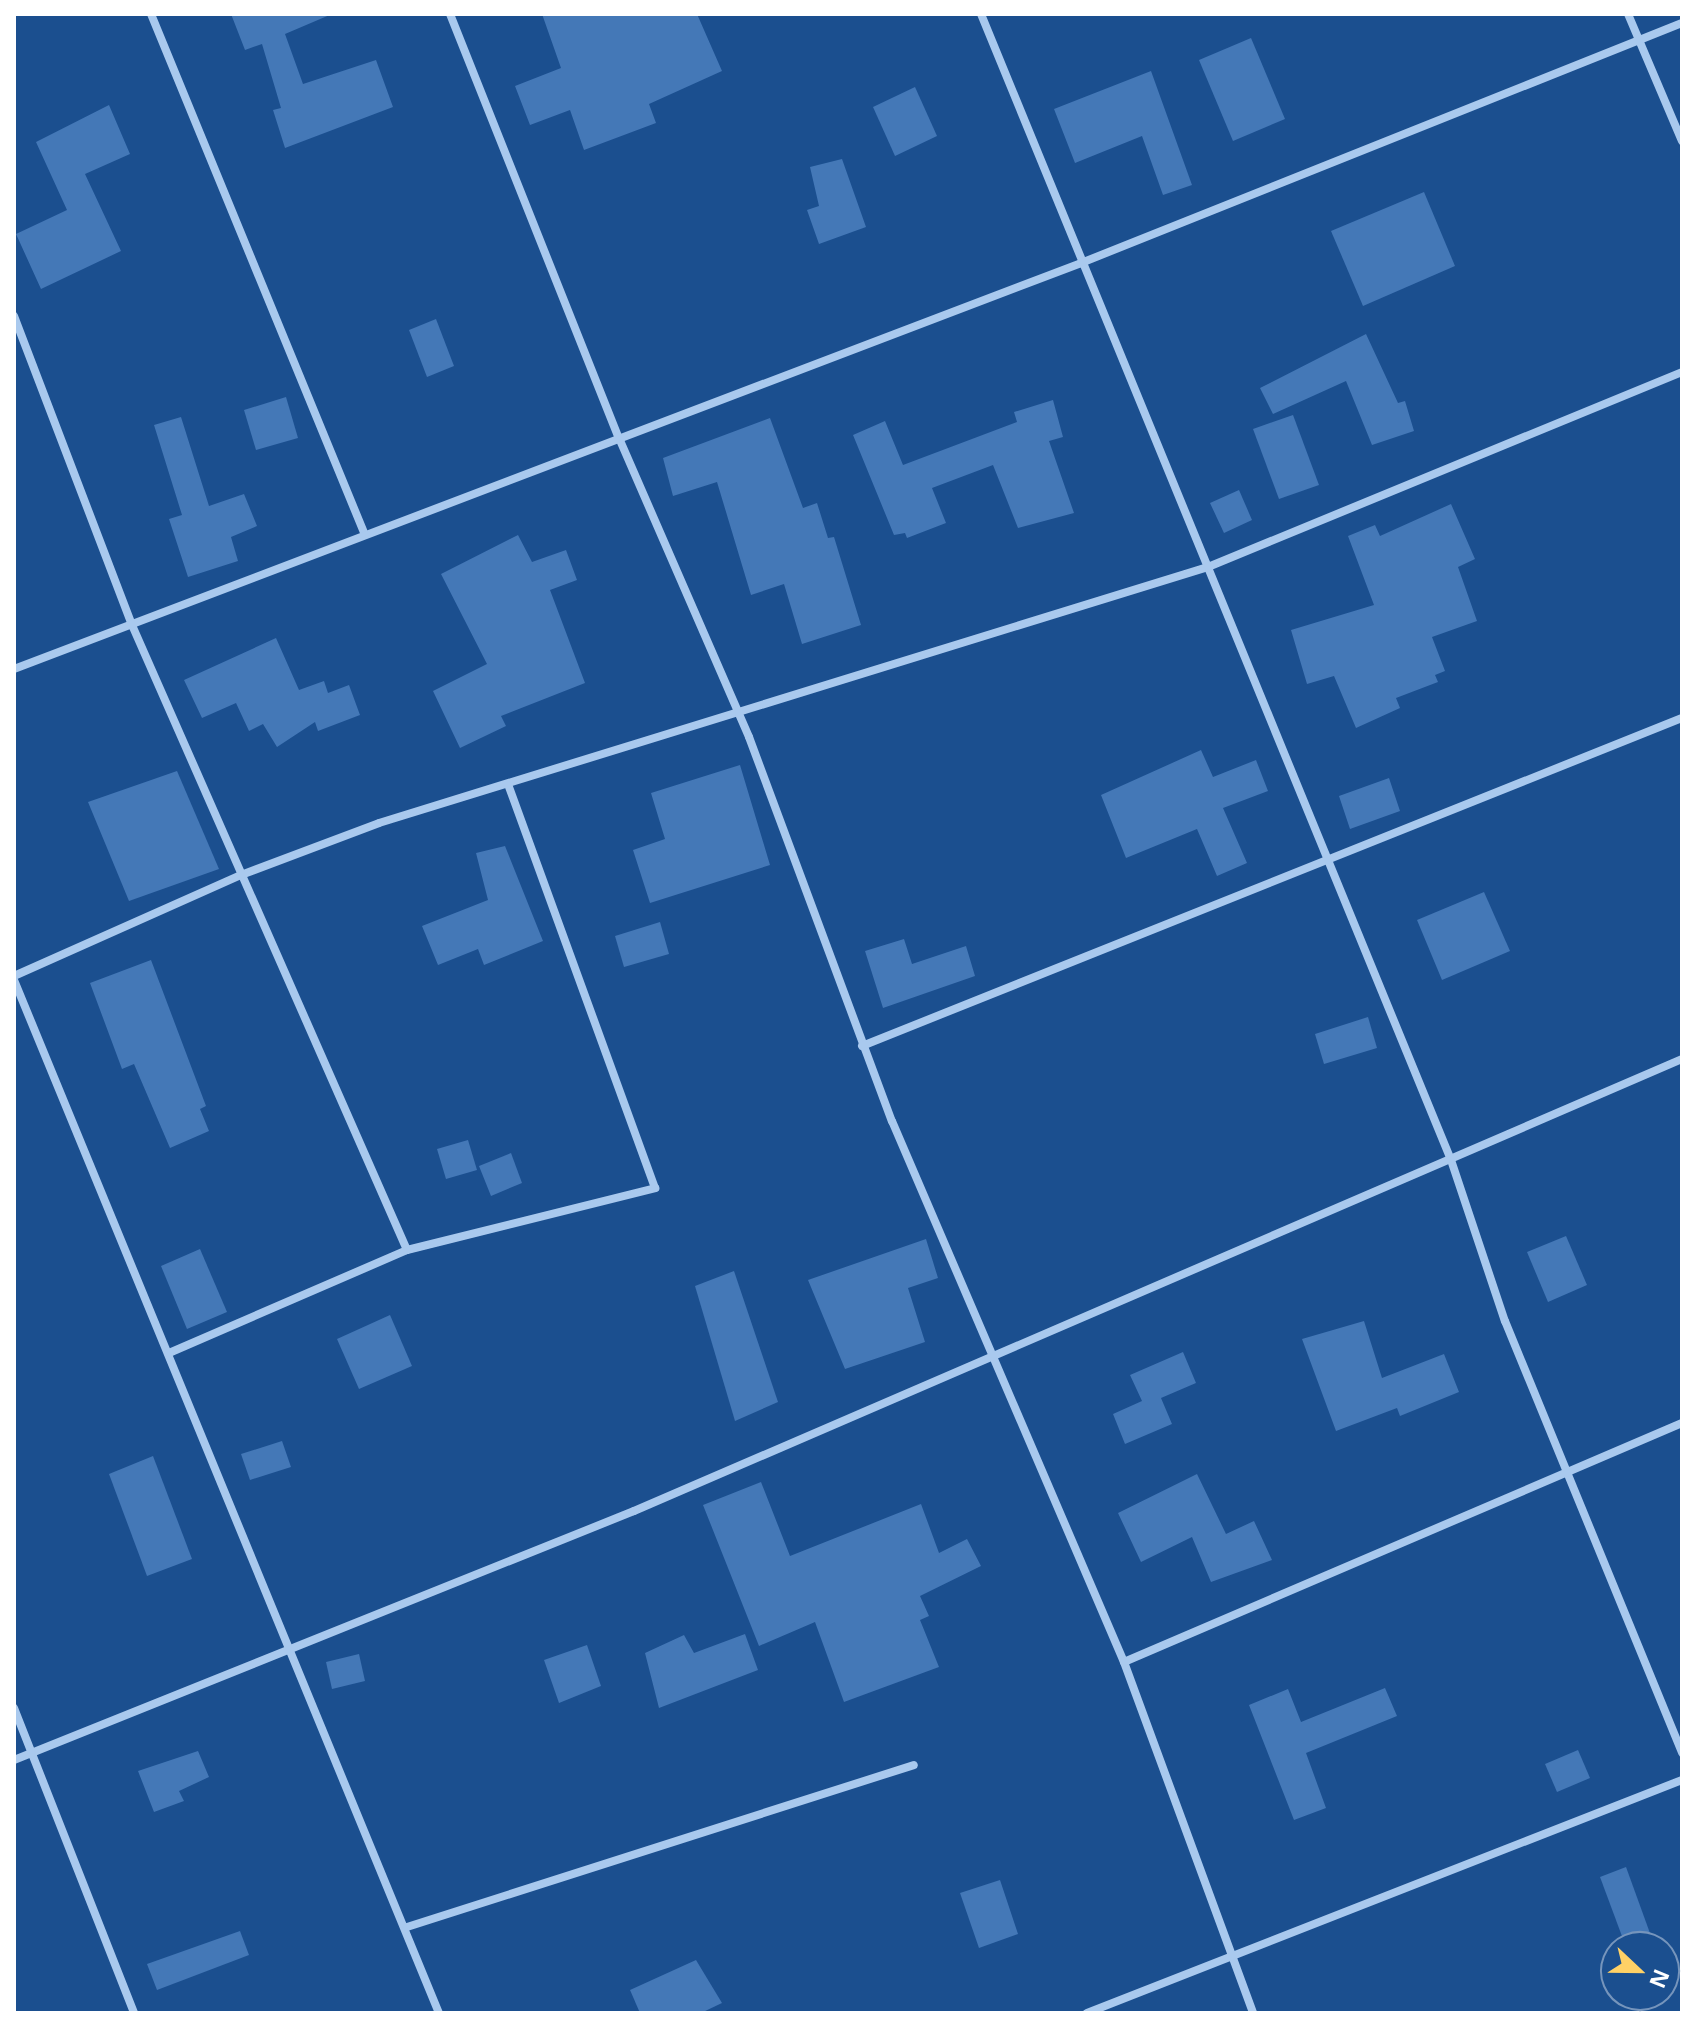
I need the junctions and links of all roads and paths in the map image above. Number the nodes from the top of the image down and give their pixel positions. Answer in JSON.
{"nodes":[{"id":1,"x":151,"y":14,"type":"edge"},
{"id":2,"x":450,"y":14,"type":"edge"},
{"id":3,"x":981,"y":14,"type":"edge"},
{"id":4,"x":1628,"y":14,"type":"edge"},
{"id":5,"x":1682,"y":23,"type":"edge"},
{"id":6,"x":1639,"y":40,"type":"junction"},
{"id":7,"x":1682,"y":141,"type":"edge"},
{"id":8,"x":1081,"y":263,"type":"junction"},
{"id":9,"x":14,"y":316,"type":"edge"},
{"id":10,"x":1682,"y":372,"type":"edge"},
{"id":11,"x":619,"y":438,"type":"junction"},
{"id":12,"x":365,"y":535,"type":"junction"},
{"id":13,"x":1208,"y":567,"type":"junction"},
{"id":14,"x":132,"y":625,"type":"junction"},
{"id":15,"x":14,"y":669,"type":"edge"},
{"id":16,"x":737,"y":711,"type":"junction"},
{"id":17,"x":1682,"y":718,"type":"edge"},
{"id":18,"x":509,"y":786,"type":"junction"},
{"id":19,"x":1328,"y":862,"type":"junction"},
{"id":20,"x":241,"y":875,"type":"junction"},
{"id":21,"x":14,"y":978,"type":"edge"},
{"id":22,"x":862,"y":1046,"type":"junction"},
{"id":23,"x":1682,"y":1059,"type":"edge"},
{"id":24,"x":1451,"y":1160,"type":"junction"},
{"id":25,"x":407,"y":1250,"type":"junction"},
{"id":26,"x":169,"y":1353,"type":"junction"},
{"id":27,"x":991,"y":1357,"type":"junction"},
{"id":28,"x":1682,"y":1423,"type":"edge"},
{"id":29,"x":1571,"y":1474,"type":"junction"},
{"id":30,"x":287,"y":1652,"type":"junction"},
{"id":31,"x":1124,"y":1662,"type":"junction"},
{"id":32,"x":14,"y":1708,"type":"edge"},
{"id":33,"x":1682,"y":1753,"type":"edge"},
{"id":34,"x":33,"y":1754,"type":"junction"},
{"id":35,"x":14,"y":1760,"type":"edge"},
{"id":36,"x":914,"y":1765,"type":"dead end"},
{"id":37,"x":1682,"y":1780,"type":"edge"},
{"id":38,"x":407,"y":1927,"type":"junction"},
{"id":39,"x":1231,"y":1955,"type":"junction"},
{"id":40,"x":134,"y":2013,"type":"edge"},
{"id":41,"x":439,"y":2013,"type":"edge"},
{"id":42,"x":1087,"y":2013,"type":"edge"},
{"id":43,"x":1253,"y":2013,"type":"edge"}],
"edges":[{"from":1,"to":12,"type":"street"},
{"from":2,"to":11,"type":"street"},
{"from":3,"to":8,"type":"street"},
{"from":4,"to":6,"type":"street"},
{"from":5,"to":6,"type":"street"},
{"from":6,"to":7,"type":"street"},
{"from":6,"to":8,"type":"street"},
{"from":8,"to":11,"type":"street"},
{"from":8,"to":13,"type":"street"},
{"from":9,"to":14,"type":"street"},
{"from":10,"to":13,"type":"street"},
{"from":11,"to":12,"type":"street"},
{"from":11,"to":16,"type":"street"},
{"from":12,"to":14,"type":"street"},
{"from":13,"to":16,"type":"street"},
{"from":13,"to":19,"type":"street"},
{"from":14,"to":15,"type":"street"},
{"from":14,"to":20,"type":"street"},
{"from":16,"to":18,"type":"street"},
{"from":16,"to":22,"type":"street"},
{"from":17,"to":19,"type":"street"},
{"from":18,"to":20,"type":"street"},
{"from":18,"to":25,"type":"street"},
{"from":19,"to":22,"type":"street"},
{"from":19,"to":24,"type":"street"},
{"from":20,"to":21,"type":"street"},
{"from":20,"to":25,"type":"street"},
{"from":21,"to":26,"type":"street"},
{"from":22,"to":27,"type":"street"},
{"from":23,"to":24,"type":"street"},
{"from":24,"to":27,"type":"street"},
{"from":24,"to":29,"type":"street"},
{"from":25,"to":26,"type":"street"},
{"from":26,"to":30,"type":"street"},
{"from":27,"to":30,"type":"street"},
{"from":27,"to":31,"type":"street"},
{"from":28,"to":29,"type":"street"},
{"from":29,"to":31,"type":"street"},
{"from":29,"to":33,"type":"street"},
{"from":30,"to":34,"type":"street"},
{"from":30,"to":38,"type":"street"},
{"from":31,"to":39,"type":"street"},
{"from":32,"to":34,"type":"street"},
{"from":34,"to":35,"type":"street"},
{"from":34,"to":40,"type":"street"},
{"from":36,"to":38,"type":"street"},
{"from":37,"to":39,"type":"street"},
{"from":38,"to":41,"type":"street"},
{"from":39,"to":42,"type":"street"},
{"from":39,"to":43,"type":"street"}]}
